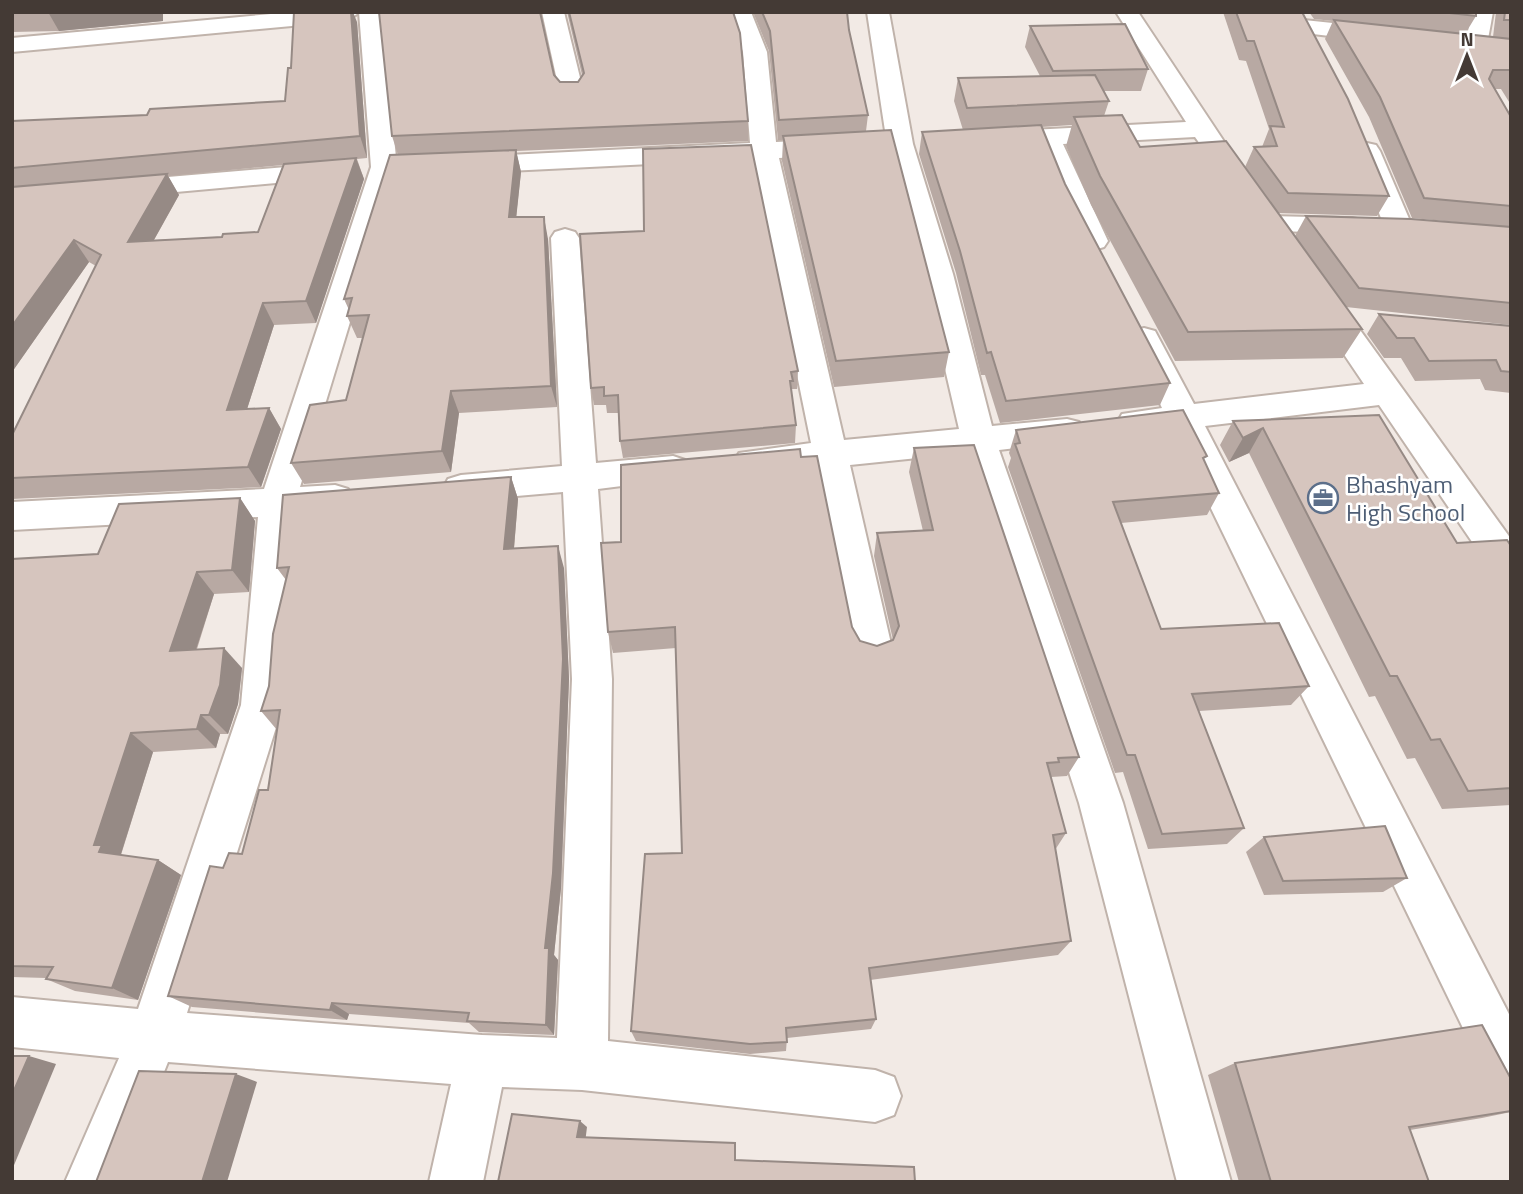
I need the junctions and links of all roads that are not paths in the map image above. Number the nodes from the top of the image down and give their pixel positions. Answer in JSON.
{"nodes":[{"id":1,"x":368,"y":12,"type":"edge"},
{"id":2,"x":554,"y":12,"type":"edge"},
{"id":3,"x":740,"y":12,"type":"edge"},
{"id":4,"x":878,"y":12,"type":"edge"},
{"id":5,"x":1127,"y":12,"type":"edge"},
{"id":6,"x":1482,"y":12,"type":"edge"},
{"id":7,"x":1300,"y":20,"type":"edge"},
{"id":8,"x":1398,"y":37,"type":"edge"},
{"id":9,"x":1451,"y":42,"type":"edge"},
{"id":10,"x":12,"y":45,"type":"edge"},
{"id":11,"x":1316,"y":50,"type":"edge"},
{"id":12,"x":572,"y":94,"type":"edge"},
{"id":13,"x":1202,"y":129,"type":"junction"},
{"id":14,"x":1359,"y":130,"type":"edge"},
{"id":15,"x":1047,"y":138,"type":"junction"},
{"id":16,"x":967,"y":142,"type":"edge"},
{"id":17,"x":890,"y":145,"type":"junction"},
{"id":18,"x":764,"y":150,"type":"junction"},
{"id":19,"x":410,"y":166,"type":"junction"},
{"id":20,"x":1231,"y":169,"type":"edge"},
{"id":21,"x":93,"y":192,"type":"edge"},
{"id":22,"x":565,"y":238,"type":"dead end"},
{"id":23,"x":1112,"y":276,"type":"edge"},
{"id":24,"x":1130,"y":312,"type":"edge"},
{"id":25,"x":1336,"y":319,"type":"junction"},
{"id":26,"x":1376,"y":323,"type":"edge"},
{"id":27,"x":1386,"y":393,"type":"junction"},
{"id":28,"x":1186,"y":417,"type":"junction"},
{"id":29,"x":979,"y":441,"type":"junction"},
{"id":30,"x":831,"y":453,"type":"junction"},
{"id":31,"x":580,"y":478,"type":"junction"},
{"id":32,"x":429,"y":491,"type":"edge"},
{"id":33,"x":374,"y":495,"type":"edge"},
{"id":34,"x":277,"y":503,"type":"junction"},
{"id":35,"x":12,"y":516,"type":"edge"},
{"id":36,"x":1511,"y":569,"type":"edge"},
{"id":37,"x":872,"y":648,"type":"edge"},
{"id":38,"x":12,"y":1022,"type":"edge"},
{"id":39,"x":154,"y":1036,"type":"junction"},
{"id":40,"x":482,"y":1061,"type":"junction"},
{"id":41,"x":582,"y":1064,"type":"junction"},
{"id":42,"x":1511,"y":1072,"type":"edge"},
{"id":43,"x":875,"y":1096,"type":"dead end"},
{"id":44,"x":92,"y":1182,"type":"edge"},
{"id":45,"x":456,"y":1182,"type":"edge"},
{"id":46,"x":1203,"y":1182,"type":"edge"}],
"edges":[{"from":1,"to":10,"type":"street"},
{"from":1,"to":19,"type":"street"},
{"from":2,"to":12,"type":"street"},
{"from":3,"to":18,"type":"street"},
{"from":4,"to":17,"type":"street"},
{"from":5,"to":13,"type":"street"},
{"from":6,"to":9,"type":"street"},
{"from":7,"to":8,"type":"street"},
{"from":7,"to":11,"type":"street"},
{"from":13,"to":15,"type":"street"},
{"from":13,"to":20,"type":"street"},
{"from":14,"to":25,"type":"street"},
{"from":15,"to":16,"type":"street"},
{"from":15,"to":23,"type":"street"},
{"from":17,"to":18,"type":"street"},
{"from":17,"to":29,"type":"street"},
{"from":18,"to":19,"type":"street"},
{"from":18,"to":30,"type":"street"},
{"from":19,"to":21,"type":"street"},
{"from":19,"to":34,"type":"street"},
{"from":22,"to":31,"type":"street"},
{"from":24,"to":28,"type":"street"},
{"from":25,"to":26,"type":"street"},
{"from":25,"to":27,"type":"street"},
{"from":27,"to":28,"type":"street"},
{"from":27,"to":36,"type":"street"},
{"from":28,"to":29,"type":"street"},
{"from":28,"to":42,"type":"street"},
{"from":29,"to":30,"type":"street"},
{"from":29,"to":46,"type":"street"},
{"from":30,"to":31,"type":"street"},
{"from":30,"to":37,"type":"street"},
{"from":31,"to":32,"type":"street"},
{"from":31,"to":41,"type":"street"},
{"from":33,"to":34,"type":"street"},
{"from":34,"to":35,"type":"street"},
{"from":34,"to":39,"type":"street"},
{"from":38,"to":39,"type":"street"},
{"from":39,"to":40,"type":"street"},
{"from":39,"to":44,"type":"street"},
{"from":40,"to":41,"type":"street"},
{"from":40,"to":45,"type":"street"},
{"from":41,"to":43,"type":"street"}]}
